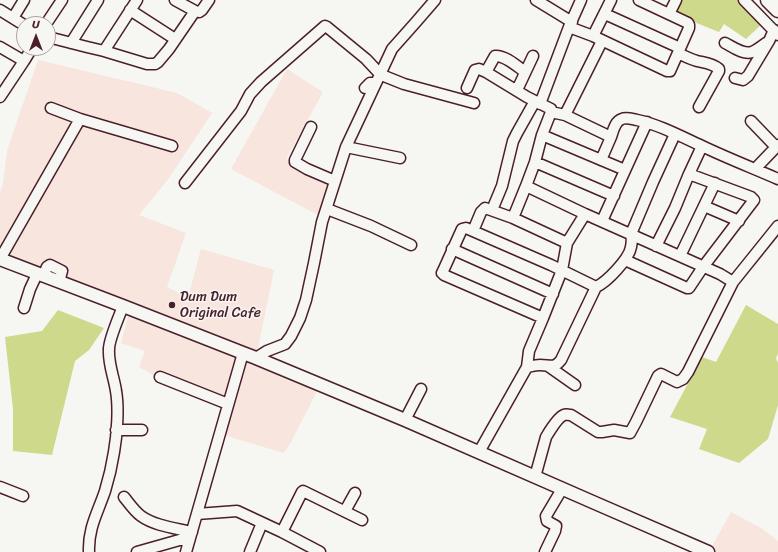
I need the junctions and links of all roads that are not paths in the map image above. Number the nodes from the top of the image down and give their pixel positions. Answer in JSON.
{"nodes":[{"id":1,"x":24,"y":0,"type":"edge"},
{"id":2,"x":62,"y":0,"type":"edge"},
{"id":3,"x":98,"y":0,"type":"edge"},
{"id":4,"x":137,"y":0,"type":"edge"},
{"id":5,"x":175,"y":0,"type":"edge"},
{"id":6,"x":209,"y":0,"type":"edge"},
{"id":7,"x":434,"y":0,"type":"edge"},
{"id":8,"x":536,"y":0,"type":"edge"},
{"id":9,"x":581,"y":0,"type":"edge"},
{"id":10,"x":611,"y":0,"type":"edge"},
{"id":11,"x":639,"y":0,"type":"edge"},
{"id":12,"x":676,"y":0,"type":"edge"},
{"id":13,"x":744,"y":0,"type":"edge"},
{"id":14,"x":768,"y":0,"type":"edge"},
{"id":15,"x":0,"y":10,"type":"edge"},
{"id":16,"x":130,"y":10,"type":"junction"},
{"id":17,"x":778,"y":10,"type":"edge"},
{"id":18,"x":195,"y":11,"type":"junction"},
{"id":19,"x":605,"y":14,"type":"junction"},
{"id":20,"x":669,"y":14,"type":"junction"},
{"id":21,"x":51,"y":16,"type":"edge"},
{"id":22,"x":13,"y":18,"type":"junction"},
{"id":23,"x":16,"y":20,"type":"edge"},
{"id":24,"x":570,"y":25,"type":"junction"},
{"id":25,"x":776,"y":32,"type":"edge"},
{"id":26,"x":56,"y":39,"type":"edge"},
{"id":27,"x":175,"y":39,"type":"junction"},
{"id":28,"x":597,"y":39,"type":"junction"},
{"id":29,"x":770,"y":41,"type":"junction"},
{"id":30,"x":71,"y":43,"type":"junction"},
{"id":31,"x":725,"y":44,"type":"dead end"},
{"id":32,"x":0,"y":47,"type":"edge"},
{"id":33,"x":679,"y":50,"type":"junction"},
{"id":34,"x":104,"y":51,"type":"junction"},
{"id":35,"x":27,"y":56,"type":"edge"},
{"id":36,"x":533,"y":56,"type":"dead end"},
{"id":37,"x":24,"y":61,"type":"junction"},
{"id":38,"x":486,"y":72,"type":"junction"},
{"id":39,"x":525,"y":72,"type":"junction"},
{"id":40,"x":378,"y":78,"type":"junction"},
{"id":41,"x":735,"y":78,"type":"dead end"},
{"id":42,"x":365,"y":88,"type":"dead end"},
{"id":43,"x":467,"y":88,"type":"dead end"},
{"id":44,"x":517,"y":90,"type":"junction"},
{"id":45,"x":0,"y":96,"type":"edge"},
{"id":46,"x":538,"y":102,"type":"junction"},
{"id":47,"x":474,"y":103,"type":"dead end"},
{"id":48,"x":700,"y":107,"type":"dead end"},
{"id":49,"x":51,"y":108,"type":"dead end"},
{"id":50,"x":551,"y":112,"type":"junction"},
{"id":51,"x":565,"y":115,"type":"junction"},
{"id":52,"x":80,"y":119,"type":"junction"},
{"id":53,"x":751,"y":121,"type":"dead end"},
{"id":54,"x":647,"y":122,"type":"junction"},
{"id":55,"x":311,"y":127,"type":"dead end"},
{"id":56,"x":675,"y":134,"type":"junction"},
{"id":57,"x":542,"y":135,"type":"junction"},
{"id":58,"x":611,"y":137,"type":"junction"},
{"id":59,"x":172,"y":146,"type":"dead end"},
{"id":60,"x":702,"y":146,"type":"junction"},
{"id":61,"x":777,"y":146,"type":"edge"},
{"id":62,"x":346,"y":147,"type":"junction"},
{"id":63,"x":400,"y":158,"type":"dead end"},
{"id":64,"x":601,"y":160,"type":"junction"},
{"id":65,"x":535,"y":162,"type":"junction"},
{"id":66,"x":755,"y":169,"type":"junction"},
{"id":67,"x":625,"y":170,"type":"junction"},
{"id":68,"x":689,"y":174,"type":"junction"},
{"id":69,"x":778,"y":179,"type":"edge"},
{"id":70,"x":335,"y":181,"type":"junction"},
{"id":71,"x":185,"y":183,"type":"dead end"},
{"id":72,"x":714,"y":183,"type":"junction"},
{"id":73,"x":526,"y":186,"type":"junction"},
{"id":74,"x":614,"y":196,"type":"junction"},
{"id":75,"x":704,"y":206,"type":"junction"},
{"id":76,"x":327,"y":209,"type":"junction"},
{"id":77,"x":492,"y":210,"type":"junction"},
{"id":78,"x":585,"y":214,"type":"junction"},
{"id":79,"x":513,"y":218,"type":"junction"},
{"id":80,"x":602,"y":221,"type":"junction"},
{"id":81,"x":739,"y":221,"type":"junction"},
{"id":82,"x":778,"y":226,"type":"edge"},
{"id":83,"x":473,"y":231,"type":"junction"},
{"id":84,"x":631,"y":234,"type":"junction"},
{"id":85,"x":567,"y":243,"type":"junction"},
{"id":86,"x":411,"y":245,"type":"dead end"},
{"id":87,"x":656,"y":246,"type":"junction"},
{"id":88,"x":452,"y":250,"type":"junction"},
{"id":89,"x":680,"y":256,"type":"junction"},
{"id":90,"x":0,"y":259,"type":"edge"},
{"id":91,"x":625,"y":260,"type":"junction"},
{"id":92,"x":703,"y":267,"type":"junction"},
{"id":93,"x":562,"y":270,"type":"junction"},
{"id":94,"x":40,"y":275,"type":"junction"},
{"id":95,"x":733,"y":282,"type":"junction"},
{"id":96,"x":596,"y":287,"type":"junction"},
{"id":97,"x":553,"y":294,"type":"junction"},
{"id":98,"x":124,"y":306,"type":"junction"},
{"id":99,"x":24,"y":308,"type":"dead end"},
{"id":100,"x":543,"y":318,"type":"junction"},
{"id":101,"x":250,"y":356,"type":"junction"},
{"id":102,"x":548,"y":366,"type":"junction"},
{"id":103,"x":527,"y":367,"type":"junction"},
{"id":104,"x":160,"y":377,"type":"dead end"},
{"id":105,"x":575,"y":385,"type":"dead end"},
{"id":106,"x":421,"y":389,"type":"dead end"},
{"id":107,"x":228,"y":404,"type":"junction"},
{"id":108,"x":405,"y":420,"type":"junction"},
{"id":109,"x":116,"y":430,"type":"junction"},
{"id":110,"x":142,"y":430,"type":"dead end"},
{"id":111,"x":479,"y":452,"type":"junction"},
{"id":112,"x":535,"y":477,"type":"junction"},
{"id":113,"x":0,"y":488,"type":"edge"},
{"id":114,"x":562,"y":489,"type":"junction"},
{"id":115,"x":355,"y":493,"type":"dead end"},
{"id":116,"x":23,"y":496,"type":"dead end"},
{"id":117,"x":124,"y":497,"type":"dead end"},
{"id":118,"x":345,"y":511,"type":"junction"},
{"id":119,"x":197,"y":514,"type":"junction"},
{"id":120,"x":362,"y":520,"type":"dead end"},
{"id":121,"x":262,"y":523,"type":"junction"},
{"id":122,"x":282,"y":532,"type":"junction"},
{"id":123,"x":191,"y":534,"type":"junction"},
{"id":124,"x":89,"y":552,"type":"edge"},
{"id":125,"x":137,"y":552,"type":"edge"},
{"id":126,"x":186,"y":552,"type":"edge"},
{"id":127,"x":250,"y":552,"type":"edge"},
{"id":128,"x":320,"y":552,"type":"edge"},
{"id":129,"x":545,"y":552,"type":"edge"},
{"id":130,"x":708,"y":552,"type":"edge"}],
"edges":[{"from":1,"to":22,"type":"street"},
{"from":2,"to":21,"type":"street"},
{"from":3,"to":30,"type":"street"},
{"from":4,"to":16,"type":"street"},
{"from":5,"to":18,"type":"street"},
{"from":6,"to":18,"type":"street"},
{"from":7,"to":40,"type":"street"},
{"from":8,"to":24,"type":"street"},
{"from":9,"to":24,"type":"street"},
{"from":10,"to":19,"type":"street"},
{"from":11,"to":20,"type":"street"},
{"from":12,"to":20,"type":"street"},
{"from":13,"to":25,"type":"street"},
{"from":14,"to":17,"type":"highway"},
{"from":15,"to":22,"type":"street"},
{"from":16,"to":27,"type":"street"},
{"from":16,"to":34,"type":"street"},
{"from":18,"to":27,"type":"street"},
{"from":19,"to":28,"type":"street"},
{"from":19,"to":33,"type":"street"},
{"from":20,"to":33,"type":"street"},
{"from":22,"to":23,"type":"street"},
{"from":24,"to":28,"type":"street"},
{"from":24,"to":46,"type":"street"},
{"from":25,"to":29,"type":"street"},
{"from":26,"to":30,"type":"street"},
{"from":27,"to":34,"type":"street"},
{"from":28,"to":33,"type":"street"},
{"from":28,"to":51,"type":"street"},
{"from":29,"to":31,"type":"street"},
{"from":29,"to":41,"type":"street"},
{"from":30,"to":34,"type":"street"},
{"from":32,"to":37,"type":"street"},
{"from":33,"to":48,"type":"street"},
{"from":35,"to":37,"type":"street"},
{"from":36,"to":39,"type":"street"},
{"from":37,"to":45,"type":"street"},
{"from":38,"to":39,"type":"street"},
{"from":38,"to":43,"type":"street"},
{"from":38,"to":44,"type":"street"},
{"from":39,"to":44,"type":"street"},
{"from":40,"to":42,"type":"street"},
{"from":40,"to":47,"type":"street"},
{"from":40,"to":62,"type":"street"},
{"from":40,"to":71,"type":"street"},
{"from":44,"to":46,"type":"street"},
{"from":46,"to":50,"type":"street"},
{"from":46,"to":77,"type":"street"},
{"from":49,"to":52,"type":"street"},
{"from":50,"to":51,"type":"street"},
{"from":50,"to":57,"type":"street"},
{"from":51,"to":58,"type":"street"},
{"from":52,"to":59,"type":"street"},
{"from":52,"to":90,"type":"street"},
{"from":53,"to":61,"type":"street"},
{"from":54,"to":56,"type":"street"},
{"from":54,"to":58,"type":"street"},
{"from":54,"to":67,"type":"street"},
{"from":55,"to":70,"type":"street"},
{"from":56,"to":60,"type":"street"},
{"from":56,"to":84,"type":"street"},
{"from":57,"to":64,"type":"street"},
{"from":57,"to":65,"type":"street"},
{"from":58,"to":64,"type":"street"},
{"from":60,"to":66,"type":"street"},
{"from":60,"to":68,"type":"street"},
{"from":61,"to":66,"type":"street"},
{"from":62,"to":63,"type":"street"},
{"from":62,"to":70,"type":"street"},
{"from":64,"to":67,"type":"street"},
{"from":65,"to":73,"type":"street"},
{"from":65,"to":74,"type":"street"},
{"from":66,"to":69,"type":"street"},
{"from":67,"to":74,"type":"street"},
{"from":68,"to":72,"type":"street"},
{"from":68,"to":87,"type":"street"},
{"from":70,"to":76,"type":"street"},
{"from":72,"to":75,"type":"street"},
{"from":72,"to":81,"type":"street"},
{"from":73,"to":78,"type":"street"},
{"from":73,"to":79,"type":"street"},
{"from":74,"to":80,"type":"street"},
{"from":75,"to":81,"type":"street"},
{"from":75,"to":89,"type":"street"},
{"from":76,"to":86,"type":"street"},
{"from":76,"to":101,"type":"street"},
{"from":77,"to":79,"type":"street"},
{"from":77,"to":83,"type":"street"},
{"from":78,"to":80,"type":"street"},
{"from":78,"to":85,"type":"street"},
{"from":79,"to":85,"type":"street"},
{"from":80,"to":84,"type":"street"},
{"from":81,"to":92,"type":"street"},
{"from":82,"to":95,"type":"street"},
{"from":83,"to":88,"type":"street"},
{"from":83,"to":93,"type":"street"},
{"from":84,"to":87,"type":"street"},
{"from":84,"to":91,"type":"street"},
{"from":85,"to":93,"type":"street"},
{"from":87,"to":89,"type":"street"},
{"from":88,"to":97,"type":"street"},
{"from":88,"to":100,"type":"street"},
{"from":89,"to":92,"type":"street"},
{"from":90,"to":94,"type":"main road"},
{"from":91,"to":92,"type":"street"},
{"from":91,"to":96,"type":"street"},
{"from":92,"to":95,"type":"street"},
{"from":93,"to":96,"type":"street"},
{"from":93,"to":97,"type":"street"},
{"from":94,"to":98,"type":"main road"},
{"from":94,"to":99,"type":"street"},
{"from":95,"to":112,"type":"street"},
{"from":96,"to":102,"type":"street"},
{"from":97,"to":100,"type":"street"},
{"from":98,"to":101,"type":"main road"},
{"from":98,"to":109,"type":"street"},
{"from":100,"to":103,"type":"street"},
{"from":101,"to":107,"type":"street"},
{"from":101,"to":108,"type":"main road"},
{"from":102,"to":103,"type":"street"},
{"from":102,"to":105,"type":"street"},
{"from":103,"to":111,"type":"street"},
{"from":104,"to":107,"type":"street"},
{"from":106,"to":108,"type":"street"},
{"from":107,"to":119,"type":"street"},
{"from":108,"to":111,"type":"main road"},
{"from":109,"to":110,"type":"street"},
{"from":109,"to":124,"type":"street"},
{"from":111,"to":112,"type":"main road"},
{"from":112,"to":114,"type":"main road"},
{"from":113,"to":116,"type":"street"},
{"from":114,"to":129,"type":"street"},
{"from":114,"to":130,"type":"main road"},
{"from":115,"to":118,"type":"street"},
{"from":117,"to":123,"type":"street"},
{"from":118,"to":120,"type":"street"},
{"from":118,"to":122,"type":"street"},
{"from":119,"to":121,"type":"street"},
{"from":119,"to":123,"type":"street"},
{"from":121,"to":122,"type":"street"},
{"from":121,"to":127,"type":"street"},
{"from":122,"to":128,"type":"street"},
{"from":123,"to":125,"type":"street"},
{"from":123,"to":126,"type":"street"}]}
